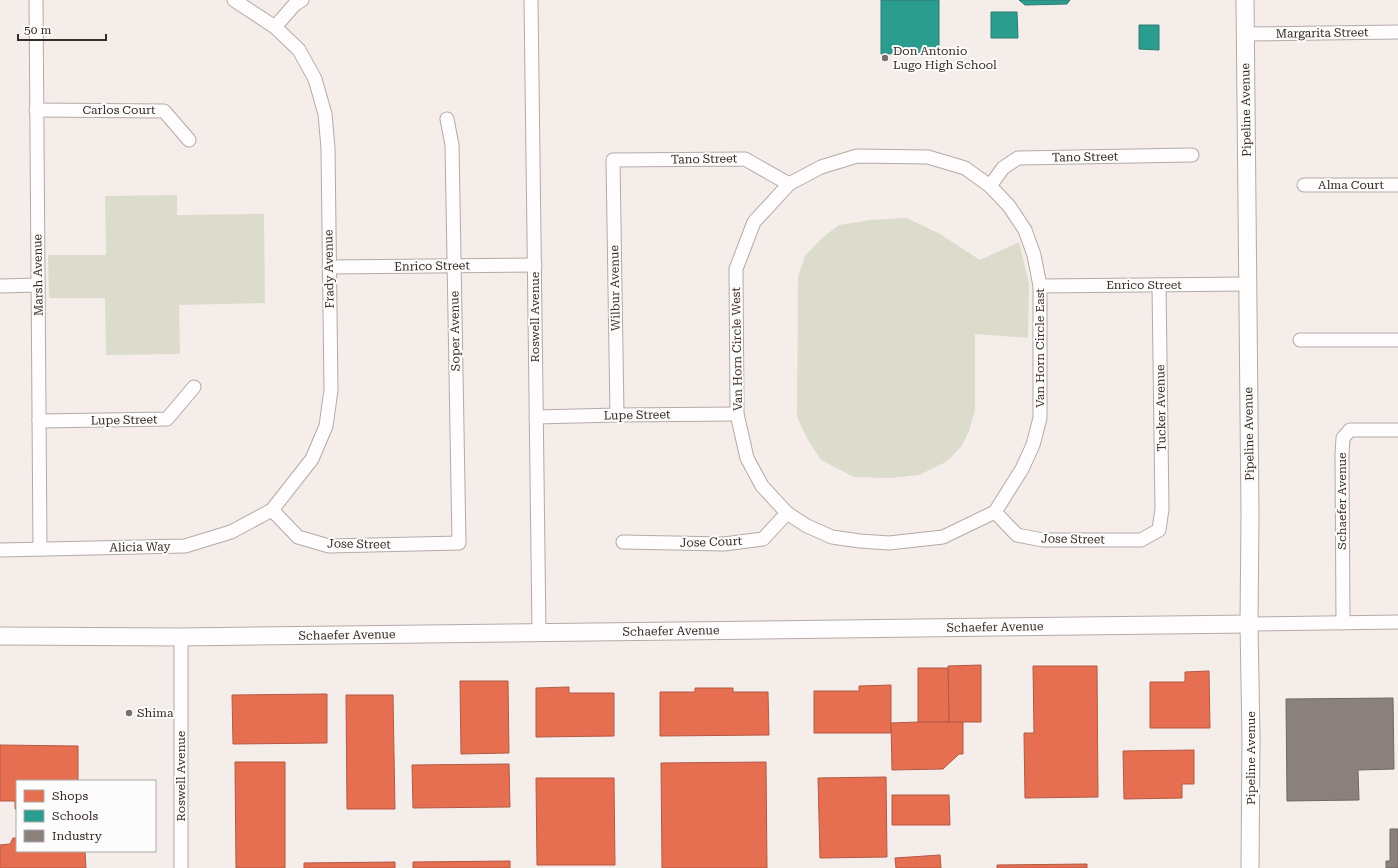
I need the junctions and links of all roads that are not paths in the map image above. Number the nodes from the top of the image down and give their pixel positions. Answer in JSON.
{"nodes":[{"id":1,"x":36,"y":0,"type":"edge"},
{"id":2,"x":234,"y":0,"type":"edge"},
{"id":3,"x":302,"y":0,"type":"edge"},
{"id":4,"x":531,"y":0,"type":"edge"},
{"id":5,"x":1245,"y":0,"type":"edge"},
{"id":6,"x":275,"y":27,"type":"junction"},
{"id":7,"x":1398,"y":32,"type":"edge"},
{"id":8,"x":1245,"y":34,"type":"junction"},
{"id":9,"x":36,"y":110,"type":"junction"},
{"id":10,"x":447,"y":119,"type":"dead end"},
{"id":11,"x":189,"y":140,"type":"dead end"},
{"id":12,"x":1192,"y":155,"type":"dead end"},
{"id":13,"x":612,"y":160,"type":"joint"},
{"id":14,"x":789,"y":184,"type":"junction"},
{"id":15,"x":1304,"y":185,"type":"dead end"},
{"id":16,"x":1398,"y":185,"type":"edge"},
{"id":17,"x":990,"y":186,"type":"junction"},
{"id":18,"x":535,"y":264,"type":"junction"},
{"id":19,"x":454,"y":266,"type":"junction"},
{"id":20,"x":329,"y":267,"type":"junction"},
{"id":21,"x":1248,"y":284,"type":"junction"},
{"id":22,"x":38,"y":285,"type":"junction"},
{"id":23,"x":1159,"y":285,"type":"junction"},
{"id":24,"x":0,"y":286,"type":"edge"},
{"id":25,"x":1040,"y":286,"type":"junction"},
{"id":26,"x":1300,"y":340,"type":"dead end"},
{"id":27,"x":1398,"y":340,"type":"edge"},
{"id":28,"x":194,"y":387,"type":"dead end"},
{"id":29,"x":737,"y":414,"type":"junction"},
{"id":30,"x":617,"y":415,"type":"junction"},
{"id":31,"x":536,"y":417,"type":"junction"},
{"id":32,"x":39,"y":421,"type":"junction"},
{"id":33,"x":1398,"y":430,"type":"edge"},
{"id":34,"x":272,"y":510,"type":"junction"},
{"id":35,"x":995,"y":512,"type":"junction"},
{"id":36,"x":786,"y":513,"type":"junction"},
{"id":37,"x":1159,"y":530,"type":"joint"},
{"id":38,"x":623,"y":542,"type":"dead end"},
{"id":39,"x":459,"y":543,"type":"joint"},
{"id":40,"x":40,"y":549,"type":"junction"},
{"id":41,"x":0,"y":550,"type":"edge"},
{"id":42,"x":1398,"y":622,"type":"edge"},
{"id":43,"x":1342,"y":623,"type":"junction"},
{"id":44,"x":1249,"y":624,"type":"junction"},
{"id":45,"x":540,"y":633,"type":"junction"},
{"id":46,"x":0,"y":636,"type":"edge"},
{"id":47,"x":181,"y":637,"type":"junction"},
{"id":48,"x":181,"y":868,"type":"edge"},
{"id":49,"x":1250,"y":868,"type":"edge"}],
"edges":[{"from":1,"to":9,"type":"street","name":"Marsh Avenue"},
{"from":2,"to":6,"type":"street","name":"Frady Avenue"},
{"from":3,"to":6,"type":"street"},
{"from":4,"to":18,"type":"street","name":"Roswell Avenue"},
{"from":5,"to":8,"type":"main road","name":"Pipeline Avenue"},
{"from":6,"to":20,"type":"street","name":"Frady Avenue"},
{"from":7,"to":8,"type":"street","name":"Margarita Street"},
{"from":8,"to":21,"type":"main road","name":"Pipeline Avenue"},
{"from":9,"to":11,"type":"street","name":"Carlos Court"},
{"from":9,"to":22,"type":"street","name":"Marsh Avenue"},
{"from":10,"to":19,"type":"street","name":"Soper Avenue"},
{"from":12,"to":17,"type":"street","name":"Tano Street"},
{"from":13,"to":14,"type":"street","name":"Tano Street"},
{"from":13,"to":30,"type":"street","name":"Wilbur Avenue"},
{"from":14,"to":17,"type":"street","name":"Van Horn Circle East"},
{"from":14,"to":29,"type":"street","name":"Van Horn Circle West"},
{"from":15,"to":16,"type":"street","name":"Alma Court"},
{"from":17,"to":25,"type":"street","name":"Van Horn Circle East"},
{"from":18,"to":19,"type":"street","name":"Enrico Street"},
{"from":18,"to":31,"type":"street","name":"Roswell Avenue"},
{"from":19,"to":20,"type":"street","name":"Enrico Street"},
{"from":19,"to":39,"type":"street","name":"Soper Avenue"},
{"from":20,"to":34,"type":"street","name":"Frady Avenue"},
{"from":21,"to":23,"type":"street","name":"Enrico Street"},
{"from":21,"to":44,"type":"main road","name":"Pipeline Avenue"},
{"from":22,"to":24,"type":"street"},
{"from":22,"to":32,"type":"street","name":"Marsh Avenue"},
{"from":23,"to":25,"type":"street","name":"Enrico Street"},
{"from":23,"to":37,"type":"street","name":"Tucker Avenue"},
{"from":25,"to":35,"type":"street","name":"Van Horn Circle East"},
{"from":26,"to":27,"type":"street"},
{"from":28,"to":32,"type":"street","name":"Lupe Street"},
{"from":29,"to":30,"type":"street","name":"Lupe Street"},
{"from":29,"to":36,"type":"street","name":"Van Horn Circle West"},
{"from":30,"to":31,"type":"street","name":"Lupe Street"},
{"from":31,"to":45,"type":"street","name":"Roswell Avenue"},
{"from":32,"to":40,"type":"street","name":"Marsh Avenue"},
{"from":33,"to":43,"type":"street","name":"Schaefer Avenue"},
{"from":34,"to":39,"type":"street","name":"Jose Street"},
{"from":34,"to":40,"type":"street","name":"Alicia Way"},
{"from":35,"to":36,"type":"street","name":"Van Horn Circle West"},
{"from":35,"to":37,"type":"street","name":"Jose Street"},
{"from":36,"to":38,"type":"street","name":"Jose Court"},
{"from":40,"to":41,"type":"street","name":"Alicia Way"},
{"from":42,"to":43,"type":"street","name":"Schaefer Avenue"},
{"from":43,"to":44,"type":"street","name":"Schaefer Avenue"},
{"from":44,"to":45,"type":"main road","name":"Schaefer Avenue"},
{"from":44,"to":49,"type":"main road","name":"Pipeline Avenue"},
{"from":45,"to":47,"type":"main road","name":"Schaefer Avenue"},
{"from":46,"to":47,"type":"main road","name":"Schaefer Avenue"},
{"from":47,"to":48,"type":"street","name":"Roswell Avenue"}]}
